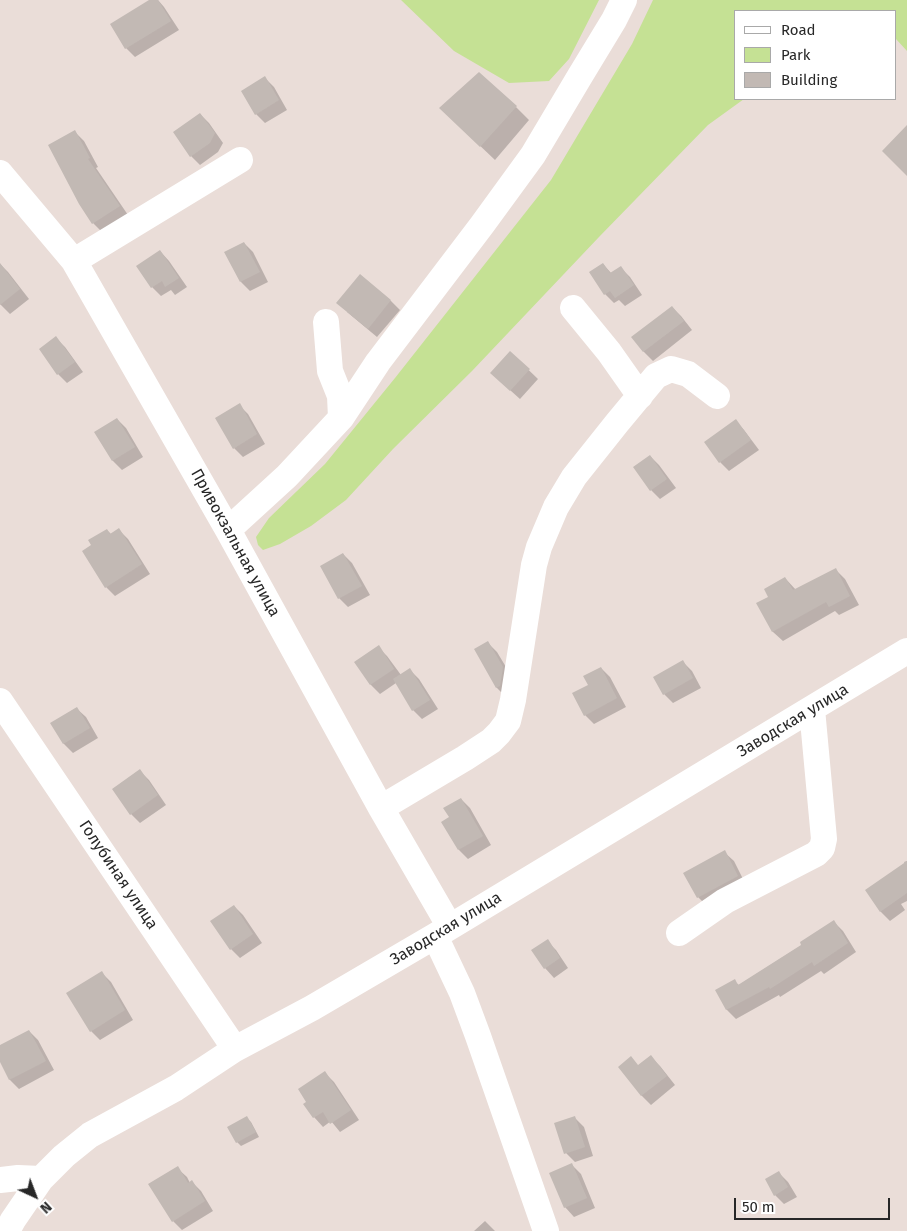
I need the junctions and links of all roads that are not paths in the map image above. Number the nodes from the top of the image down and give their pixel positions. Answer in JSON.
{"nodes":[{"id":1,"x":624,"y":0,"type":"edge"},
{"id":2,"x":240,"y":160,"type":"dead end"},
{"id":3,"x":0,"y":173,"type":"edge"},
{"id":4,"x":74,"y":261,"type":"junction"},
{"id":5,"x":573,"y":308,"type":"dead end"},
{"id":6,"x":326,"y":322,"type":"dead end"},
{"id":7,"x":640,"y":396,"type":"junction"},
{"id":8,"x":717,"y":396,"type":"dead end"},
{"id":9,"x":341,"y":418,"type":"junction"},
{"id":10,"x":228,"y":530,"type":"junction"},
{"id":11,"x":907,"y":651,"type":"edge"},
{"id":12,"x":0,"y":701,"type":"edge"},
{"id":13,"x":812,"y":709,"type":"junction"},
{"id":14,"x":381,"y":808,"type":"junction"},
{"id":15,"x":442,"y":932,"type":"junction"},
{"id":16,"x":679,"y":934,"type":"dead end"},
{"id":17,"x":235,"y":1049,"type":"junction"},
{"id":18,"x":41,"y":1179,"type":"junction"},
{"id":19,"x":0,"y":1180,"type":"edge"},
{"id":20,"x":7,"y":1231,"type":"edge"},
{"id":21,"x":546,"y":1231,"type":"edge"}],
"edges":[{"from":1,"to":9,"type":"street"},
{"from":2,"to":4,"type":"street"},
{"from":3,"to":4,"type":"street","name":"Привокзальная улица"},
{"from":4,"to":10,"type":"street","name":"Привокзальная улица"},
{"from":5,"to":7,"type":"street"},
{"from":6,"to":9,"type":"street"},
{"from":7,"to":8,"type":"street"},
{"from":7,"to":14,"type":"street"},
{"from":9,"to":10,"type":"street"},
{"from":10,"to":14,"type":"street","name":"Привокзальная улица"},
{"from":11,"to":13,"type":"street","name":"Заводская улица"},
{"from":12,"to":17,"type":"street","name":"Голубиная улица"},
{"from":13,"to":15,"type":"street","name":"Заводская улица"},
{"from":13,"to":16,"type":"street"},
{"from":14,"to":15,"type":"street","name":"Привокзальная улица"},
{"from":15,"to":17,"type":"street","name":"Заводская улица"},
{"from":15,"to":21,"type":"street","name":"Привокзальная улица"},
{"from":17,"to":18,"type":"street","name":"Заводская улица"},
{"from":18,"to":19,"type":"street"},
{"from":18,"to":20,"type":"street","name":"Заводская улица"}]}
